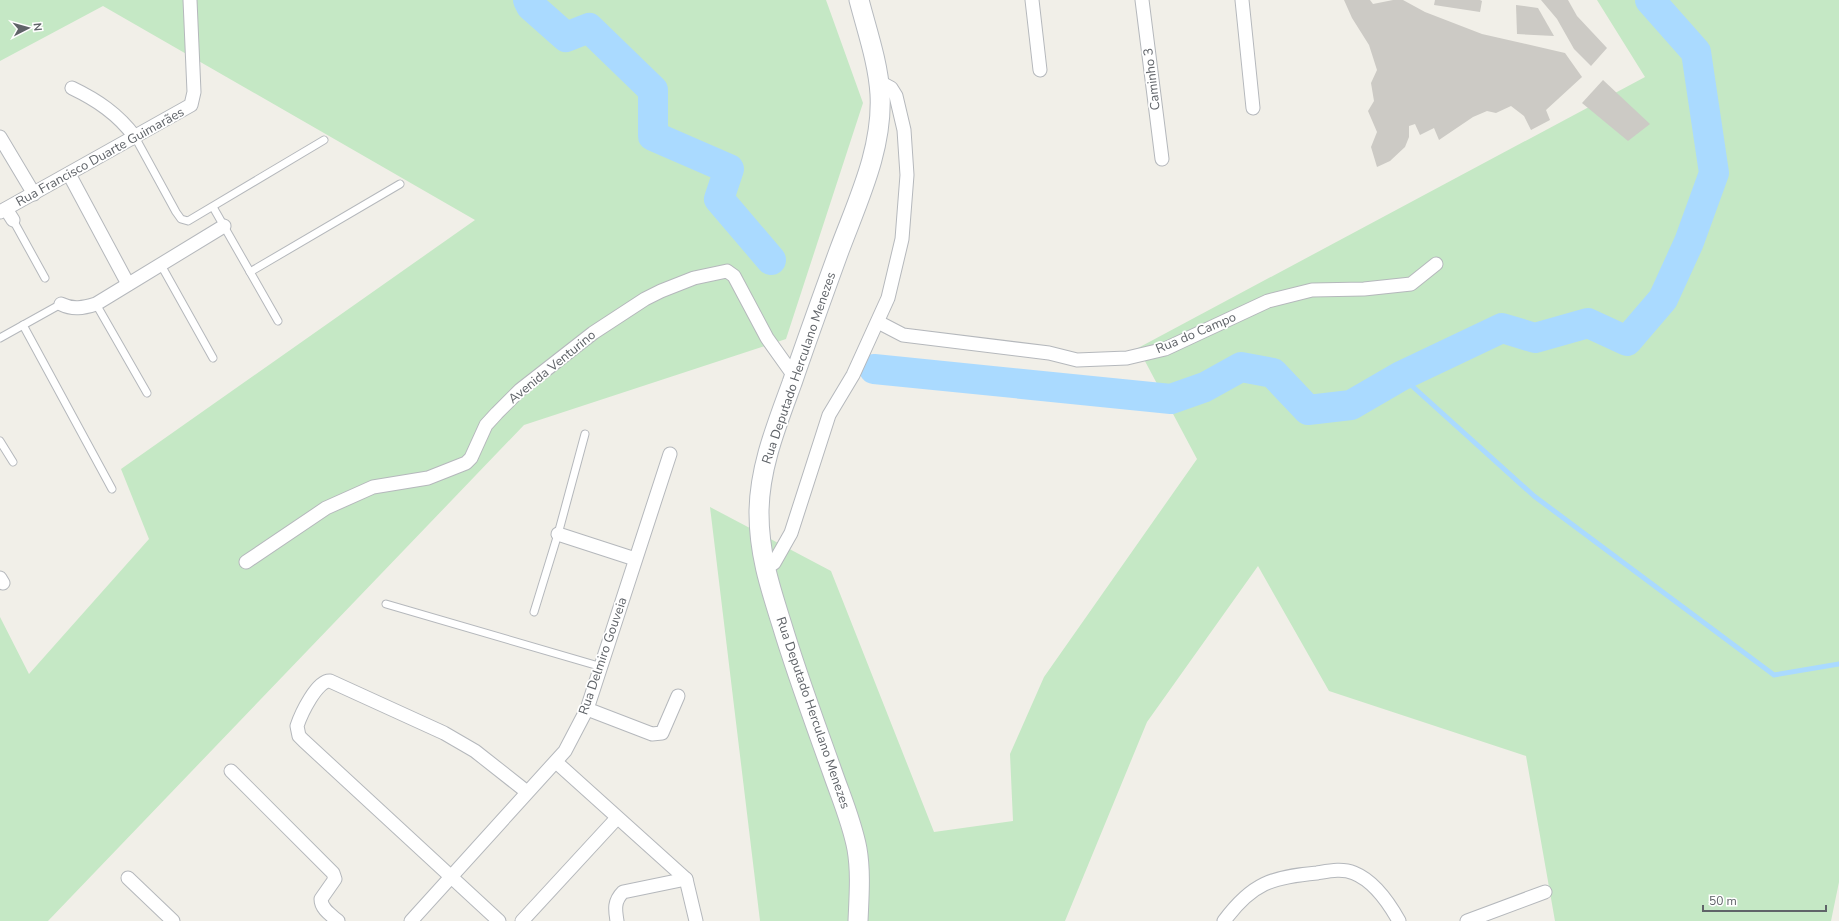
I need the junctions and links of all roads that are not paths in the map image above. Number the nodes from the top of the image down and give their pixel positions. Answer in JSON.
{"nodes":[{"id":1,"x":190,"y":0,"type":"edge"},
{"id":2,"x":859,"y":0,"type":"edge"},
{"id":3,"x":1032,"y":0,"type":"edge"},
{"id":4,"x":1142,"y":0,"type":"edge"},
{"id":5,"x":1242,"y":0,"type":"edge"},
{"id":6,"x":1040,"y":70,"type":"dead end"},
{"id":7,"x":878,"y":81,"type":"junction"},
{"id":8,"x":72,"y":88,"type":"dead end"},
{"id":9,"x":1253,"y":108,"type":"dead end"},
{"id":10,"x":0,"y":137,"type":"edge"},
{"id":11,"x":135,"y":137,"type":"junction"},
{"id":12,"x":324,"y":140,"type":"dead end"},
{"id":13,"x":1162,"y":159,"type":"dead end"},
{"id":14,"x":69,"y":174,"type":"junction"},
{"id":15,"x":400,"y":184,"type":"dead end"},
{"id":16,"x":34,"y":194,"type":"junction"},
{"id":17,"x":213,"y":207,"type":"junction"},
{"id":18,"x":6,"y":214,"type":"edge"},
{"id":19,"x":224,"y":226,"type":"junction"},
{"id":20,"x":1436,"y":264,"type":"dead end"},
{"id":21,"x":161,"y":265,"type":"junction"},
{"id":22,"x":250,"y":272,"type":"junction"},
{"id":23,"x":45,"y":278,"type":"dead end"},
{"id":24,"x":128,"y":284,"type":"junction"},
{"id":25,"x":61,"y":304,"type":"joint"},
{"id":26,"x":96,"y":304,"type":"junction"},
{"id":27,"x":278,"y":321,"type":"dead end"},
{"id":28,"x":878,"y":322,"type":"junction"},
{"id":29,"x":23,"y":325,"type":"junction"},
{"id":30,"x":0,"y":338,"type":"edge"},
{"id":31,"x":213,"y":358,"type":"dead end"},
{"id":32,"x":794,"y":376,"type":"junction"},
{"id":33,"x":147,"y":393,"type":"dead end"},
{"id":34,"x":585,"y":434,"type":"dead end"},
{"id":35,"x":0,"y":441,"type":"edge"},
{"id":36,"x":670,"y":454,"type":"dead end"},
{"id":37,"x":13,"y":462,"type":"dead end"},
{"id":38,"x":112,"y":489,"type":"dead end"},
{"id":39,"x":558,"y":534,"type":"junction"},
{"id":40,"x":635,"y":559,"type":"junction"},
{"id":41,"x":246,"y":562,"type":"dead end"},
{"id":42,"x":764,"y":569,"type":"junction"},
{"id":43,"x":386,"y":604,"type":"dead end"},
{"id":44,"x":534,"y":612,"type":"dead end"},
{"id":45,"x":602,"y":667,"type":"junction"},
{"id":46,"x":678,"y":696,"type":"dead end"},
{"id":47,"x":588,"y":709,"type":"junction"},
{"id":48,"x":556,"y":762,"type":"junction"},
{"id":49,"x":231,"y":771,"type":"dead end"},
{"id":50,"x":527,"y":792,"type":"junction"},
{"id":51,"x":617,"y":818,"type":"junction"},
{"id":52,"x":451,"y":877,"type":"junction"},
{"id":53,"x":128,"y":878,"type":"dead end"},
{"id":54,"x":686,"y":879,"type":"junction"},
{"id":55,"x":1545,"y":892,"type":"dead end"},
{"id":56,"x":173,"y":921,"type":"edge"},
{"id":57,"x":338,"y":921,"type":"edge"},
{"id":58,"x":411,"y":921,"type":"edge"},
{"id":59,"x":499,"y":921,"type":"edge"},
{"id":60,"x":522,"y":921,"type":"edge"},
{"id":61,"x":617,"y":921,"type":"edge"},
{"id":62,"x":696,"y":921,"type":"edge"},
{"id":63,"x":858,"y":921,"type":"edge"},
{"id":64,"x":1224,"y":921,"type":"edge"},
{"id":65,"x":1399,"y":921,"type":"edge"},
{"id":66,"x":1466,"y":921,"type":"edge"}],
"edges":[{"from":1,"to":11,"type":"street","name":"Rua Francisco Duarte Guimarães"},
{"from":2,"to":7,"type":"main road","name":"Rua Deputado Herculano Menezes"},
{"from":3,"to":6,"type":"street"},
{"from":4,"to":13,"type":"street","name":"Caminho 3"},
{"from":5,"to":9,"type":"street"},
{"from":7,"to":28,"type":"street"},
{"from":7,"to":32,"type":"main road","name":"Rua Deputado Herculano Menezes"},
{"from":8,"to":11,"type":"street"},
{"from":10,"to":16,"type":"street"},
{"from":11,"to":14,"type":"street","name":"Rua Francisco Duarte Guimarães"},
{"from":11,"to":17,"type":"lane"},
{"from":12,"to":17,"type":"lane"},
{"from":14,"to":16,"type":"street","name":"Rua Francisco Duarte Guimarães"},
{"from":14,"to":24,"type":"street"},
{"from":15,"to":22,"type":"lane"},
{"from":16,"to":18,"type":"street","name":"Rua Francisco Duarte Guimarães"},
{"from":17,"to":19,"type":"lane"},
{"from":18,"to":23,"type":"lane"},
{"from":19,"to":21,"type":"street"},
{"from":19,"to":22,"type":"lane"},
{"from":20,"to":28,"type":"street","name":"Rua do Campo"},
{"from":21,"to":24,"type":"street"},
{"from":21,"to":31,"type":"lane"},
{"from":22,"to":27,"type":"lane"},
{"from":24,"to":26,"type":"street"},
{"from":25,"to":26,"type":"street"},
{"from":25,"to":29,"type":"lane"},
{"from":26,"to":33,"type":"lane"},
{"from":28,"to":42,"type":"street"},
{"from":29,"to":30,"type":"lane"},
{"from":29,"to":38,"type":"lane"},
{"from":32,"to":41,"type":"street","name":"Avenida Venturino"},
{"from":32,"to":42,"type":"main road","name":"Rua Deputado Herculano Menezes"},
{"from":34,"to":39,"type":"lane"},
{"from":35,"to":37,"type":"lane"},
{"from":36,"to":40,"type":"street","name":"Rua Delmiro Gouveia"},
{"from":39,"to":40,"type":"street"},
{"from":39,"to":44,"type":"lane"},
{"from":40,"to":45,"type":"street","name":"Rua Delmiro Gouveia"},
{"from":42,"to":63,"type":"main road","name":"Rua Deputado Herculano Menezes"},
{"from":43,"to":45,"type":"lane"},
{"from":45,"to":47,"type":"street","name":"Rua Delmiro Gouveia"},
{"from":46,"to":47,"type":"street"},
{"from":47,"to":48,"type":"street","name":"Rua Delmiro Gouveia"},
{"from":48,"to":50,"type":"street","name":"Rua Delmiro Gouveia"},
{"from":48,"to":51,"type":"street"},
{"from":49,"to":57,"type":"street"},
{"from":50,"to":52,"type":"street","name":"Rua Delmiro Gouveia"},
{"from":50,"to":52,"type":"street"},
{"from":51,"to":54,"type":"street"},
{"from":51,"to":60,"type":"street"},
{"from":52,"to":58,"type":"street","name":"Rua Delmiro Gouveia"},
{"from":52,"to":59,"type":"street"},
{"from":53,"to":56,"type":"street"},
{"from":54,"to":61,"type":"street"},
{"from":54,"to":62,"type":"street"},
{"from":55,"to":66,"type":"street"},
{"from":64,"to":65,"type":"street"}]}
